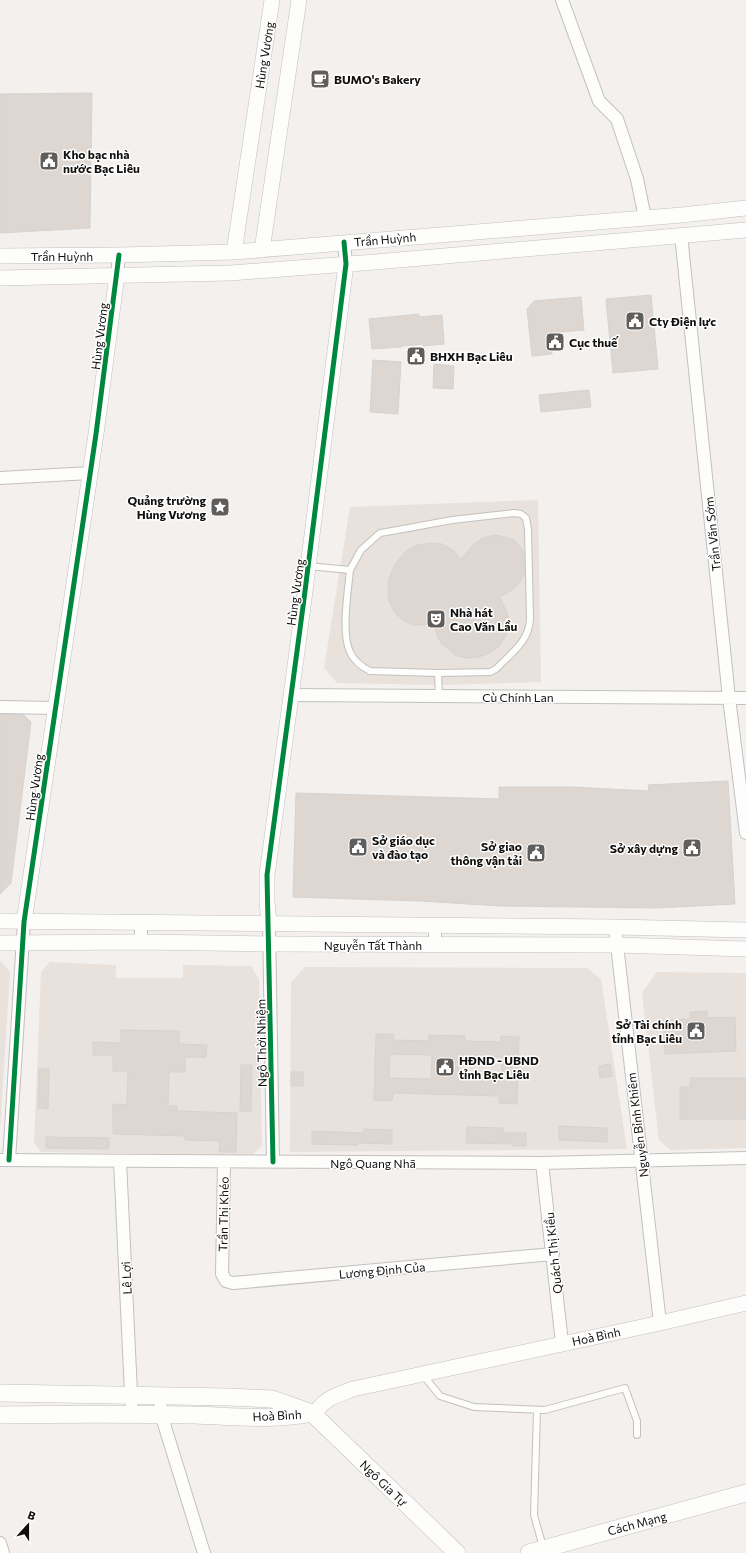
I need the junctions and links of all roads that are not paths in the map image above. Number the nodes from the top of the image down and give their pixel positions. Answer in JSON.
{"nodes":[{"id":1,"x":272,"y":0,"type":"edge"},
{"id":2,"x":299,"y":0,"type":"edge"},
{"id":3,"x":562,"y":0,"type":"edge"},
{"id":4,"x":746,"y":208,"type":"edge"},
{"id":5,"x":645,"y":218,"type":"junction"},
{"id":6,"x":746,"y":230,"type":"edge"},
{"id":7,"x":681,"y":235,"type":"junction"},
{"id":8,"x":344,"y":242,"type":"junction"},
{"id":9,"x":262,"y":250,"type":"junction"},
{"id":10,"x":234,"y":252,"type":"junction"},
{"id":11,"x":119,"y":255,"type":"junction"},
{"id":12,"x":0,"y":256,"type":"edge"},
{"id":13,"x":346,"y":264,"type":"junction"},
{"id":14,"x":116,"y":275,"type":"junction"},
{"id":15,"x":0,"y":278,"type":"edge"},
{"id":16,"x":90,"y":473,"type":"junction"},
{"id":17,"x":0,"y":478,"type":"edge"},
{"id":18,"x":308,"y":566,"type":"junction"},
{"id":19,"x":350,"y":570,"type":"junction"},
{"id":20,"x":438,"y":673,"type":"junction"},
{"id":21,"x":291,"y":695,"type":"junction"},
{"id":22,"x":439,"y":696,"type":"junction"},
{"id":23,"x":729,"y":698,"type":"junction"},
{"id":24,"x":746,"y":698,"type":"edge"},
{"id":25,"x":0,"y":707,"type":"edge"},
{"id":26,"x":56,"y":708,"type":"junction"},
{"id":27,"x":746,"y":833,"type":"edge"},
{"id":28,"x":0,"y":921,"type":"edge"},
{"id":29,"x":24,"y":922,"type":"junction"},
{"id":30,"x":141,"y":922,"type":"junction"},
{"id":31,"x":269,"y":923,"type":"junction"},
{"id":32,"x":435,"y":925,"type":"junction"},
{"id":33,"x":615,"y":927,"type":"junction"},
{"id":34,"x":746,"y":930,"type":"edge"},
{"id":35,"x":141,"y":942,"type":"junction"},
{"id":36,"x":0,"y":943,"type":"edge"},
{"id":37,"x":23,"y":944,"type":"junction"},
{"id":38,"x":269,"y":944,"type":"junction"},
{"id":39,"x":435,"y":945,"type":"junction"},
{"id":40,"x":617,"y":945,"type":"junction"},
{"id":41,"x":746,"y":949,"type":"edge"},
{"id":42,"x":746,"y":1158,"type":"edge"},
{"id":43,"x":4,"y":1160,"type":"edge"},
{"id":44,"x":641,"y":1160,"type":"junction"},
{"id":45,"x":120,"y":1161,"type":"junction"},
{"id":46,"x":224,"y":1162,"type":"junction"},
{"id":47,"x":273,"y":1162,"type":"junction"},
{"id":48,"x":542,"y":1163,"type":"junction"},
{"id":49,"x":553,"y":1254,"type":"junction"},
{"id":50,"x":222,"y":1267,"type":"joint"},
{"id":51,"x":746,"y":1303,"type":"edge"},
{"id":52,"x":660,"y":1323,"type":"junction"},
{"id":53,"x":562,"y":1343,"type":"junction"},
{"id":54,"x":422,"y":1374,"type":"junction"},
{"id":55,"x":0,"y":1393,"type":"edge"},
{"id":56,"x":132,"y":1396,"type":"junction"},
{"id":57,"x":160,"y":1396,"type":"junction"},
{"id":58,"x":228,"y":1397,"type":"junction"},
{"id":59,"x":537,"y":1410,"type":"junction"},
{"id":60,"x":132,"y":1414,"type":"junction"},
{"id":61,"x":161,"y":1414,"type":"junction"},
{"id":62,"x":313,"y":1414,"type":"junction"},
{"id":63,"x":0,"y":1415,"type":"edge"},
{"id":64,"x":228,"y":1416,"type":"junction"},
{"id":65,"x":637,"y":1435,"type":"dead end"},
{"id":66,"x":745,"y":1497,"type":"edge"},
{"id":67,"x":0,"y":1543,"type":"edge"},
{"id":68,"x":536,"y":1551,"type":"edge"},
{"id":69,"x":3,"y":1553,"type":"edge"},
{"id":70,"x":204,"y":1553,"type":"edge"},
{"id":71,"x":457,"y":1553,"type":"edge"}],
"edges":[{"from":1,"to":10,"type":"street","name":"Hùng Vương"},
{"from":2,"to":9,"type":"street"},
{"from":3,"to":5,"type":"street"},
{"from":4,"to":5,"type":"street","name":"Trần Huỳnh"},
{"from":5,"to":8,"type":"street","name":"Trần Huỳnh"},
{"from":6,"to":7,"type":"street","name":"Trần Huỳnh"},
{"from":7,"to":13,"type":"street","name":"Trần Huỳnh"},
{"from":7,"to":23,"type":"street","name":"Trần Văn Sớm"},
{"from":8,"to":9,"type":"street","name":"Trần Huỳnh"},
{"from":8,"to":13,"type":"street"},
{"from":9,"to":10,"type":"street","name":"Trần Huỳnh"},
{"from":10,"to":11,"type":"street","name":"Trần Huỳnh"},
{"from":11,"to":12,"type":"street","name":"Trần Huỳnh"},
{"from":11,"to":14,"type":"street"},
{"from":13,"to":14,"type":"street","name":"Trần Huỳnh"},
{"from":13,"to":18,"type":"street","name":"Hùng Vương"},
{"from":14,"to":15,"type":"street","name":"Trần Huỳnh"},
{"from":14,"to":16,"type":"street","name":"Hùng Vương"},
{"from":16,"to":17,"type":"street"},
{"from":16,"to":26,"type":"street","name":"Hùng Vương"},
{"from":18,"to":19,"type":"lane"},
{"from":18,"to":21,"type":"street","name":"Hùng Vương"},
{"from":19,"to":20,"type":"lane"},
{"from":19,"to":20,"type":"lane"},
{"from":20,"to":22,"type":"lane"},
{"from":21,"to":22,"type":"street","name":"Cù Chính Lan"},
{"from":21,"to":31,"type":"street","name":"Hùng Vương"},
{"from":22,"to":23,"type":"street","name":"Cù Chính Lan"},
{"from":23,"to":24,"type":"street","name":"Cù Chính Lan"},
{"from":23,"to":27,"type":"street","name":"Trần Văn Sớm"},
{"from":25,"to":26,"type":"street"},
{"from":26,"to":29,"type":"street","name":"Hùng Vương"},
{"from":28,"to":29,"type":"street","name":"Nguyễn Tất Thành"},
{"from":29,"to":30,"type":"street","name":"Nguyễn Tất Thành"},
{"from":29,"to":37,"type":"street"},
{"from":30,"to":31,"type":"street","name":"Nguyễn Tất Thành"},
{"from":30,"to":35,"type":"street"},
{"from":31,"to":32,"type":"street","name":"Nguyễn Tất Thành"},
{"from":31,"to":38,"type":"street","name":"Ngô Thời Nhiệm"},
{"from":32,"to":33,"type":"street","name":"Nguyễn Tất Thành"},
{"from":32,"to":39,"type":"street"},
{"from":33,"to":34,"type":"street","name":"Nguyễn Tất Thành"},
{"from":33,"to":40,"type":"street","name":"Nguyễn Bỉnh Khiêm"},
{"from":35,"to":37,"type":"street","name":"Nguyễn Tất Thành"},
{"from":35,"to":38,"type":"street","name":"Nguyễn Tất Thành"},
{"from":36,"to":37,"type":"street","name":"Nguyễn Tất Thành"},
{"from":37,"to":43,"type":"street"},
{"from":38,"to":39,"type":"street","name":"Nguyễn Tất Thành"},
{"from":38,"to":47,"type":"street","name":"Ngô Thời Nhiệm"},
{"from":39,"to":40,"type":"street","name":"Nguyễn Tất Thành"},
{"from":40,"to":41,"type":"street","name":"Nguyễn Tất Thành"},
{"from":40,"to":44,"type":"street","name":"Nguyễn Bỉnh Khiêm"},
{"from":42,"to":44,"type":"street","name":"Ngô Quang Nhã"},
{"from":43,"to":45,"type":"street","name":"Ngô Quang Nhã"},
{"from":44,"to":48,"type":"street","name":"Ngô Quang Nhã"},
{"from":44,"to":52,"type":"street","name":"Nguyễn Bỉnh Khiêm"},
{"from":45,"to":46,"type":"street","name":"Ngô Quang Nhã"},
{"from":45,"to":56,"type":"street","name":"Lê Lợi"},
{"from":46,"to":47,"type":"street","name":"Ngô Quang Nhã"},
{"from":46,"to":50,"type":"street","name":"Trần Thị Khéo"},
{"from":47,"to":48,"type":"street","name":"Ngô Quang Nhã"},
{"from":48,"to":49,"type":"street","name":"Quách Thị Kiều"},
{"from":49,"to":50,"type":"street","name":"Lương Định Của"},
{"from":49,"to":53,"type":"street","name":"Quách Thị Kiều"},
{"from":51,"to":52,"type":"street","name":"Hoà Bình"},
{"from":52,"to":53,"type":"street","name":"Hoà Bình"},
{"from":53,"to":54,"type":"street","name":"Hoà Bình"},
{"from":54,"to":59,"type":"lane"},
{"from":54,"to":62,"type":"street","name":"Hoà Bình"},
{"from":55,"to":56,"type":"main road","name":"Hoà Bình"},
{"from":56,"to":57,"type":"main road","name":"Hoà Bình"},
{"from":56,"to":60,"type":"street","name":"Lê Lợi"},
{"from":57,"to":58,"type":"main road","name":"Hoà Bình"},
{"from":57,"to":61,"type":"street"},
{"from":58,"to":62,"type":"main road","name":"Hoà Bình"},
{"from":58,"to":64,"type":"street"},
{"from":59,"to":65,"type":"lane"},
{"from":59,"to":68,"type":"lane"},
{"from":60,"to":61,"type":"main road","name":"Hoà Bình"},
{"from":60,"to":63,"type":"main road","name":"Hoà Bình"},
{"from":61,"to":64,"type":"main road","name":"Hoà Bình"},
{"from":61,"to":70,"type":"street"},
{"from":62,"to":64,"type":"main road","name":"Hoà Bình"},
{"from":62,"to":71,"type":"main road","name":"Ngô Gia Tự"},
{"from":66,"to":68,"type":"main road","name":"Cách Mạng"},
{"from":67,"to":69,"type":"street"}]}
